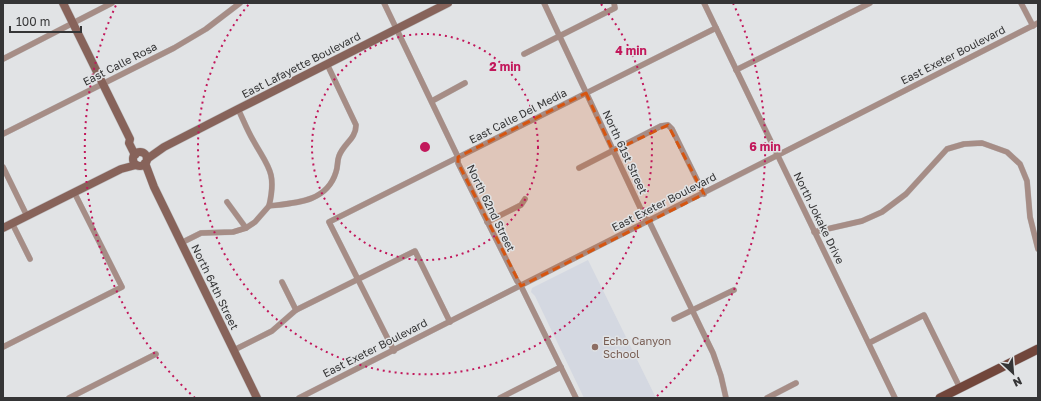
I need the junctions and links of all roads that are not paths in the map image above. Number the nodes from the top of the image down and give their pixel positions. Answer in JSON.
{"nodes":[{"id":1,"x":63,"y":3,"type":"edge"},
{"id":2,"x":112,"y":3,"type":"edge"},
{"id":3,"x":240,"y":3,"type":"edge"},
{"id":4,"x":384,"y":3,"type":"edge"},
{"id":5,"x":448,"y":3,"type":"edge"},
{"id":6,"x":544,"y":3,"type":"edge"},
{"id":7,"x":704,"y":3,"type":"edge"},
{"id":8,"x":870,"y":3,"type":"edge"},
{"id":9,"x":1021,"y":3,"type":"edge"},
{"id":10,"x":614,"y":5,"type":"edge"},
{"id":11,"x":73,"y":24,"type":"junction"},
{"id":12,"x":1035,"y":25,"type":"edge"},
{"id":13,"x":716,"y":28,"type":"junction"},
{"id":14,"x":397,"y":29,"type":"junction"},
{"id":15,"x":560,"y":36,"type":"junction"},
{"id":16,"x":524,"y":54,"type":"dead end"},
{"id":17,"x":3,"y":59,"type":"edge"},
{"id":18,"x":327,"y":64,"type":"junction"},
{"id":19,"x":736,"y":70,"type":"junction"},
{"id":20,"x":465,"y":83,"type":"dead end"},
{"id":21,"x":103,"y":84,"type":"junction"},
{"id":22,"x":586,"y":93,"type":"junction"},
{"id":23,"x":432,"y":101,"type":"junction"},
{"id":24,"x":238,"y":109,"type":"junction"},
{"id":25,"x":3,"y":134,"type":"edge"},
{"id":26,"x":613,"y":150,"type":"junction"},
{"id":27,"x":777,"y":156,"type":"junction"},
{"id":28,"x":458,"y":157,"type":"junction"},
{"id":29,"x":140,"y":159,"type":"junction"},
{"id":30,"x":3,"y":167,"type":"edge"},
{"id":31,"x":579,"y":168,"type":"dead end"},
{"id":32,"x":74,"y":192,"type":"junction"},
{"id":33,"x":704,"y":194,"type":"junction"},
{"id":34,"x":525,"y":200,"type":"dead end"},
{"id":35,"x":227,"y":202,"type":"dead end"},
{"id":36,"x":269,"y":206,"type":"junction"},
{"id":37,"x":27,"y":216,"type":"junction"},
{"id":38,"x":649,"y":221,"type":"junction"},
{"id":39,"x":487,"y":222,"type":"junction"},
{"id":40,"x":12,"y":223,"type":"junction"},
{"id":41,"x":3,"y":228,"type":"edge"},
{"id":42,"x":246,"y":228,"type":"junction"},
{"id":43,"x":814,"y":232,"type":"junction"},
{"id":44,"x":181,"y":243,"type":"junction"},
{"id":45,"x":1038,"y":249,"type":"edge"},
{"id":46,"x":30,"y":258,"type":"dead end"},
{"id":47,"x":358,"y":279,"type":"junction"},
{"id":48,"x":282,"y":282,"type":"dead end"},
{"id":49,"x":521,"y":286,"type":"junction"},
{"id":50,"x":734,"y":290,"type":"dead end"},
{"id":51,"x":296,"y":310,"type":"junction"},
{"id":52,"x":693,"y":310,"type":"junction"},
{"id":53,"x":674,"y":319,"type":"dead end"},
{"id":54,"x":450,"y":322,"type":"junction"},
{"id":55,"x":869,"y":343,"type":"junction"},
{"id":56,"x":3,"y":347,"type":"edge"},
{"id":57,"x":1038,"y":349,"type":"edge"},
{"id":58,"x":234,"y":350,"type":"junction"},
{"id":59,"x":394,"y":351,"type":"junction"},
{"id":60,"x":156,"y":354,"type":"dead end"},
{"id":61,"x":561,"y":367,"type":"junction"},
{"id":62,"x":796,"y":383,"type":"dead end"},
{"id":63,"x":960,"y":388,"type":"junction"},
{"id":64,"x":69,"y":398,"type":"edge"},
{"id":65,"x":257,"y":398,"type":"edge"},
{"id":66,"x":299,"y":398,"type":"edge"},
{"id":67,"x":500,"y":398,"type":"edge"},
{"id":68,"x":576,"y":398,"type":"edge"},
{"id":69,"x":726,"y":398,"type":"edge"},
{"id":70,"x":767,"y":398,"type":"edge"},
{"id":71,"x":895,"y":398,"type":"edge"},
{"id":72,"x":940,"y":398,"type":"edge"}],
"edges":[{"from":1,"to":11,"type":"street","name":"North 64th Street"},
{"from":2,"to":11,"type":"street"},
{"from":3,"to":21,"type":"street","name":"East Calle Rosa"},
{"from":4,"to":14,"type":"street","name":"North 62nd Street"},
{"from":5,"to":14,"type":"street","name":"East Lafayette Boulevard"},
{"from":6,"to":15,"type":"street","name":"North 61st Street"},
{"from":7,"to":13,"type":"street","name":"North Jokake Drive"},
{"from":8,"to":19,"type":"street"},
{"from":9,"to":12,"type":"street"},
{"from":10,"to":15,"type":"street"},
{"from":11,"to":17,"type":"street"},
{"from":11,"to":21,"type":"street","name":"North 64th Street"},
{"from":12,"to":27,"type":"street","name":"East Exeter Boulevard"},
{"from":13,"to":19,"type":"street","name":"North Jokake Drive"},
{"from":13,"to":22,"type":"street","name":"East Calle Del Media"},
{"from":14,"to":18,"type":"street","name":"East Lafayette Boulevard"},
{"from":14,"to":23,"type":"street","name":"North 62nd Street"},
{"from":15,"to":16,"type":"street"},
{"from":15,"to":22,"type":"street","name":"North 61st Street"},
{"from":18,"to":24,"type":"street","name":"East Lafayette Boulevard"},
{"from":18,"to":36,"type":"street"},
{"from":19,"to":27,"type":"street","name":"North Jokake Drive"},
{"from":20,"to":23,"type":"street"},
{"from":21,"to":25,"type":"street","name":"East Calle Rosa"},
{"from":21,"to":29,"type":"street","name":"North 64th Street"},
{"from":22,"to":26,"type":"street","name":"North 61st Street"},
{"from":22,"to":28,"type":"street","name":"East Calle Del Media"},
{"from":23,"to":28,"type":"street","name":"North 62nd Street"},
{"from":24,"to":29,"type":"street","name":"East Lafayette Boulevard"},
{"from":24,"to":36,"type":"street"},
{"from":26,"to":31,"type":"street"},
{"from":26,"to":33,"type":"street"},
{"from":26,"to":38,"type":"street","name":"North 61st Street"},
{"from":27,"to":33,"type":"street","name":"East Exeter Boulevard"},
{"from":27,"to":43,"type":"street","name":"North Jokake Drive"},
{"from":28,"to":39,"type":"street","name":"North 62nd Street"},
{"from":28,"to":47,"type":"street","name":"East Calle Del Media"},
{"from":29,"to":32,"type":"street","name":"East Lafayette Boulevard"},
{"from":29,"to":44,"type":"street","name":"North 64th Street"},
{"from":30,"to":37,"type":"street"},
{"from":32,"to":37,"type":"street","name":"East Lafayette Boulevard"},
{"from":32,"to":56,"type":"street"},
{"from":33,"to":38,"type":"street","name":"East Exeter Boulevard"},
{"from":34,"to":39,"type":"street"},
{"from":35,"to":42,"type":"street"},
{"from":36,"to":42,"type":"street"},
{"from":37,"to":40,"type":"street","name":"East Lafayette Boulevard"},
{"from":38,"to":49,"type":"street","name":"East Exeter Boulevard"},
{"from":38,"to":52,"type":"street","name":"North 61st Street"},
{"from":39,"to":49,"type":"street","name":"North 62nd Street"},
{"from":40,"to":41,"type":"street","name":"East Lafayette Boulevard"},
{"from":40,"to":46,"type":"street"},
{"from":42,"to":44,"type":"street"},
{"from":43,"to":45,"type":"street"},
{"from":43,"to":55,"type":"street","name":"North Jokake Drive"},
{"from":44,"to":58,"type":"street","name":"North 64th Street"},
{"from":47,"to":51,"type":"street"},
{"from":47,"to":54,"type":"street"},
{"from":47,"to":59,"type":"street"},
{"from":48,"to":51,"type":"street"},
{"from":49,"to":54,"type":"street","name":"East Exeter Boulevard"},
{"from":49,"to":61,"type":"street","name":"North 62nd Street"},
{"from":50,"to":52,"type":"street"},
{"from":51,"to":58,"type":"street"},
{"from":52,"to":53,"type":"street"},
{"from":52,"to":69,"type":"street","name":"North 61st Street"},
{"from":54,"to":59,"type":"street","name":"East Exeter Boulevard"},
{"from":55,"to":63,"type":"street"},
{"from":55,"to":71,"type":"street","name":"North Jokake Drive"},
{"from":57,"to":63,"type":"main road"},
{"from":58,"to":65,"type":"street","name":"North 64th Street"},
{"from":59,"to":66,"type":"street","name":"East Exeter Boulevard"},
{"from":60,"to":64,"type":"street"},
{"from":61,"to":67,"type":"street"},
{"from":61,"to":68,"type":"street","name":"North 62nd Street"},
{"from":62,"to":70,"type":"street"},
{"from":63,"to":72,"type":"main road"}]}
